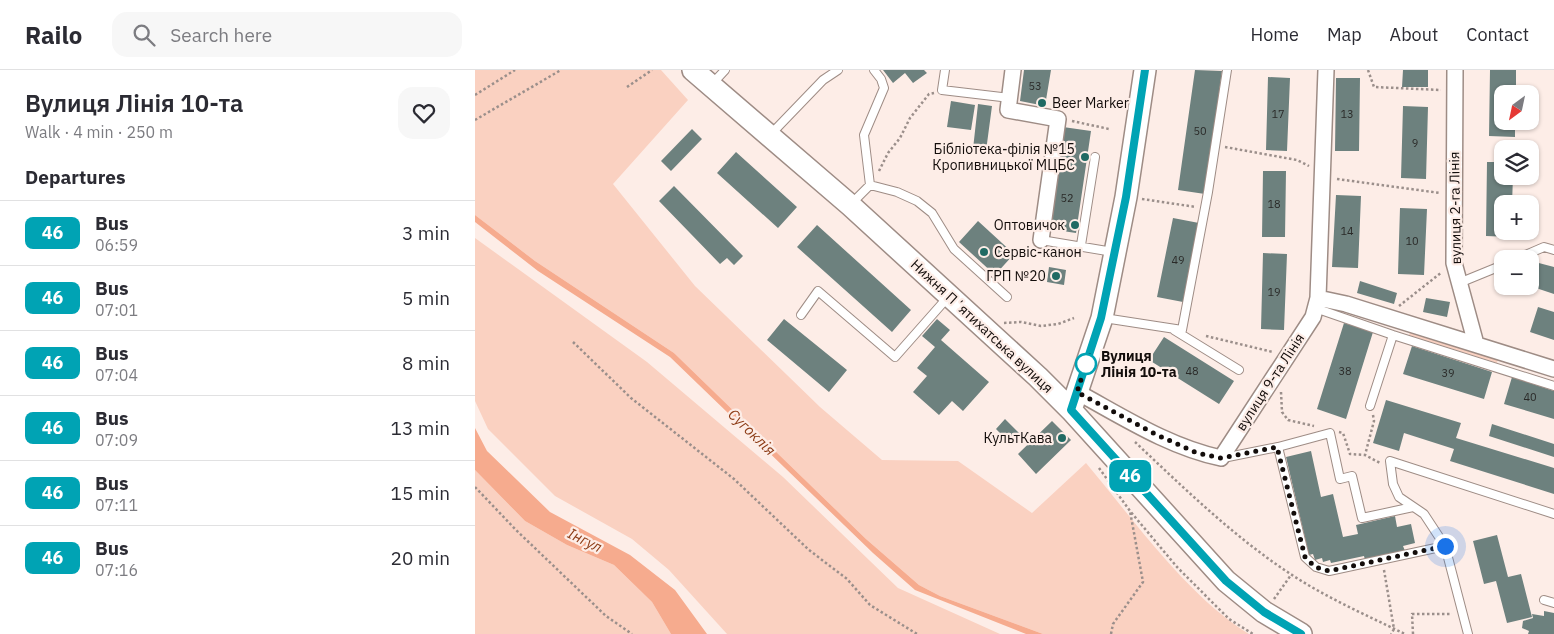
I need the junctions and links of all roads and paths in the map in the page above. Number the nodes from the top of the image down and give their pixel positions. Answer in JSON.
{"nodes":[{"id":1,"x":515,"y":70,"type":"edge"},
{"id":2,"x":561,"y":70,"type":"edge"},
{"id":3,"x":652,"y":70,"type":"edge"},
{"id":4,"x":693,"y":70,"type":"edge"},
{"id":5,"x":725,"y":70,"type":"edge"},
{"id":6,"x":838,"y":70,"type":"edge"},
{"id":7,"x":874,"y":70,"type":"edge"},
{"id":8,"x":945,"y":70,"type":"edge"},
{"id":9,"x":1013,"y":70,"type":"edge"},
{"id":10,"x":1145,"y":70,"type":"edge"},
{"id":11,"x":1227,"y":70,"type":"edge"},
{"id":12,"x":1325,"y":70,"type":"edge"},
{"id":13,"x":1368,"y":70,"type":"edge"},
{"id":14,"x":1455,"y":70,"type":"edge"},
{"id":15,"x":710,"y":86,"type":"junction"},
{"id":16,"x":627,"y":88,"type":"dead end"},
{"id":17,"x":942,"y":90,"type":"junction"},
{"id":18,"x":1455,"y":91,"type":"junction"},
{"id":19,"x":475,"y":95,"type":"edge"},
{"id":20,"x":1009,"y":98,"type":"junction"},
{"id":21,"x":1059,"y":119,"type":"junction"},
{"id":22,"x":475,"y":120,"type":"edge"},
{"id":23,"x":1109,"y":129,"type":"dead end"},
{"id":24,"x":769,"y":136,"type":"junction"},
{"id":25,"x":1235,"y":149,"type":"dead end"},
{"id":26,"x":1095,"y":157,"type":"dead end"},
{"id":27,"x":1322,"y":172,"type":"junction"},
{"id":28,"x":870,"y":185,"type":"junction"},
{"id":29,"x":1454,"y":194,"type":"junction"},
{"id":30,"x":1126,"y":197,"type":"junction"},
{"id":31,"x":850,"y":205,"type":"junction"},
{"id":32,"x":1205,"y":209,"type":"junction"},
{"id":33,"x":1041,"y":240,"type":"joint"},
{"id":34,"x":1081,"y":245,"type":"junction"},
{"id":35,"x":1537,"y":250,"type":"edge"},
{"id":36,"x":1554,"y":250,"type":"edge"},
{"id":37,"x":1115,"y":252,"type":"junction"},
{"id":38,"x":1454,"y":263,"type":"junction"},
{"id":39,"x":1494,"y":269,"type":"edge"},
{"id":40,"x":1459,"y":283,"type":"junction"},
{"id":41,"x":950,"y":295,"type":"junction"},
{"id":42,"x":1007,"y":297,"type":"dead end"},
{"id":43,"x":1317,"y":303,"type":"junction"},
{"id":44,"x":801,"y":315,"type":"dead end"},
{"id":45,"x":1385,"y":317,"type":"junction"},
{"id":46,"x":1073,"y":318,"type":"dead end"},
{"id":47,"x":1101,"y":318,"type":"junction"},
{"id":48,"x":986,"y":328,"type":"junction"},
{"id":49,"x":1170,"y":328,"type":"junction"},
{"id":50,"x":1203,"y":335,"type":"dead end"},
{"id":51,"x":1393,"y":335,"type":"junction"},
{"id":52,"x":573,"y":342,"type":"dead end"},
{"id":53,"x":1476,"y":344,"type":"junction"},
{"id":54,"x":1287,"y":355,"type":"junction"},
{"id":55,"x":1554,"y":368,"type":"edge"},
{"id":56,"x":1239,"y":370,"type":"dead end"},
{"id":57,"x":1277,"y":371,"type":"junction"},
{"id":58,"x":1554,"y":386,"type":"edge"},
{"id":59,"x":1074,"y":401,"type":"junction"},
{"id":60,"x":1370,"y":406,"type":"joint"},
{"id":61,"x":1315,"y":426,"type":"dead end"},
{"id":62,"x":1333,"y":430,"type":"dead end"},
{"id":63,"x":1129,"y":436,"type":"dead end"},
{"id":64,"x":1277,"y":447,"type":"junction"},
{"id":65,"x":1365,"y":455,"type":"junction"},
{"id":66,"x":1221,"y":458,"type":"junction"},
{"id":67,"x":1097,"y":466,"type":"dead end"},
{"id":68,"x":1391,"y":468,"type":"junction"},
{"id":69,"x":475,"y":487,"type":"edge"},
{"id":70,"x":1413,"y":507,"type":"junction"},
{"id":71,"x":1130,"y":511,"type":"junction"},
{"id":72,"x":1554,"y":514,"type":"edge"},
{"id":73,"x":1445,"y":546,"type":"junction"},
{"id":74,"x":1291,"y":575,"type":"junction"},
{"id":75,"x":1385,"y":576,"type":"dead end"},
{"id":76,"x":1544,"y":600,"type":"dead end"},
{"id":77,"x":1554,"y":603,"type":"edge"},
{"id":78,"x":1264,"y":612,"type":"junction"},
{"id":79,"x":1449,"y":614,"type":"dead end"},
{"id":80,"x":1394,"y":629,"type":"junction"},
{"id":81,"x":632,"y":634,"type":"edge"},
{"id":82,"x":917,"y":634,"type":"edge"},
{"id":83,"x":1111,"y":634,"type":"edge"},
{"id":84,"x":1253,"y":634,"type":"edge"},
{"id":85,"x":1301,"y":634,"type":"edge"},
{"id":86,"x":1391,"y":634,"type":"edge"},
{"id":87,"x":1405,"y":634,"type":"edge"},
{"id":88,"x":1413,"y":634,"type":"edge"},
{"id":89,"x":1468,"y":634,"type":"edge"}],
"edges":[{"from":1,"to":19,"type":"path"},
{"from":2,"to":22,"type":"path"},
{"from":3,"to":16,"type":"path"},
{"from":4,"to":15,"type":"street","name":"Нижня Пʼятихатська вулиця"},
{"from":5,"to":15,"type":"lane"},
{"from":6,"to":24,"type":"lane"},
{"from":7,"to":28,"type":"lane"},
{"from":8,"to":17,"type":"lane"},
{"from":9,"to":20,"type":"street"},
{"from":10,"to":30,"type":"street"},
{"from":11,"to":32,"type":"lane"},
{"from":12,"to":27,"type":"street"},
{"from":13,"to":18,"type":"path"},
{"from":14,"to":18,"type":"street","name":"вулиця 2-га Лінія"},
{"from":15,"to":24,"type":"street","name":"Нижня Пʼятихатська вулиця"},
{"from":17,"to":20,"type":"lane"},
{"from":17,"to":28,"type":"path"},
{"from":18,"to":29,"type":"street","name":"вулиця 2-га Лінія"},
{"from":20,"to":21,"type":"street"},
{"from":21,"to":23,"type":"path"},
{"from":21,"to":33,"type":"street"},
{"from":24,"to":31,"type":"street","name":"Нижня Пʼятихатська вулиця"},
{"from":25,"to":27,"type":"path"},
{"from":26,"to":34,"type":"lane"},
{"from":27,"to":29,"type":"path"},
{"from":27,"to":43,"type":"street"},
{"from":28,"to":31,"type":"lane"},
{"from":28,"to":42,"type":"lane"},
{"from":29,"to":38,"type":"street","name":"вулиця 2-га Лінія"},
{"from":30,"to":32,"type":"path"},
{"from":30,"to":37,"type":"street"},
{"from":31,"to":41,"type":"street","name":"Нижня Пʼятихатська вулиця"},
{"from":32,"to":49,"type":"lane"},
{"from":33,"to":34,"type":"lane"},
{"from":34,"to":37,"type":"lane"},
{"from":35,"to":36,"type":"lane"},
{"from":37,"to":47,"type":"street"},
{"from":38,"to":40,"type":"street","name":"вулиця 2-га Лінія"},
{"from":38,"to":45,"type":"path"},
{"from":39,"to":40,"type":"lane"},
{"from":40,"to":53,"type":"street","name":"вулиця 2-га Лінія"},
{"from":41,"to":44,"type":"lane"},
{"from":41,"to":48,"type":"street","name":"Нижня Пʼятихатська вулиця"},
{"from":43,"to":45,"type":"street"},
{"from":43,"to":51,"type":"lane"},
{"from":43,"to":54,"type":"street","name":"вулиця 9-та Лінія"},
{"from":45,"to":53,"type":"street"},
{"from":46,"to":48,"type":"path"},
{"from":47,"to":49,"type":"lane"},
{"from":47,"to":59,"type":"street"},
{"from":48,"to":59,"type":"street","name":"Нижня Пʼятихатська вулиця"},
{"from":49,"to":56,"type":"lane"},
{"from":50,"to":54,"type":"path"},
{"from":51,"to":58,"type":"lane"},
{"from":51,"to":60,"type":"lane"},
{"from":52,"to":82,"type":"path"},
{"from":53,"to":55,"type":"street"},
{"from":54,"to":57,"type":"street","name":"вулиця 9-та Лінія"},
{"from":57,"to":61,"type":"path"},
{"from":57,"to":66,"type":"street","name":"вулиця 9-та Лінія"},
{"from":59,"to":66,"type":"street"},
{"from":59,"to":78,"type":"street","name":"Нижня Пʼятихатська вулиця"},
{"from":60,"to":65,"type":"path"},
{"from":62,"to":65,"type":"path"},
{"from":63,"to":74,"type":"path"},
{"from":64,"to":66,"type":"lane"},
{"from":64,"to":70,"type":"lane"},
{"from":64,"to":73,"type":"lane"},
{"from":65,"to":68,"type":"path"},
{"from":67,"to":71,"type":"path"},
{"from":68,"to":70,"type":"lane"},
{"from":68,"to":72,"type":"lane"},
{"from":69,"to":81,"type":"path"},
{"from":70,"to":73,"type":"lane"},
{"from":71,"to":83,"type":"path"},
{"from":71,"to":84,"type":"path"},
{"from":73,"to":89,"type":"lane"},
{"from":74,"to":78,"type":"path"},
{"from":74,"to":80,"type":"path"},
{"from":75,"to":80,"type":"path"},
{"from":76,"to":77,"type":"lane"},
{"from":78,"to":85,"type":"street","name":"Нижня Пʼятихатська вулиця"},
{"from":79,"to":88,"type":"path"},
{"from":80,"to":86,"type":"path"},
{"from":80,"to":87,"type":"path"}]}
